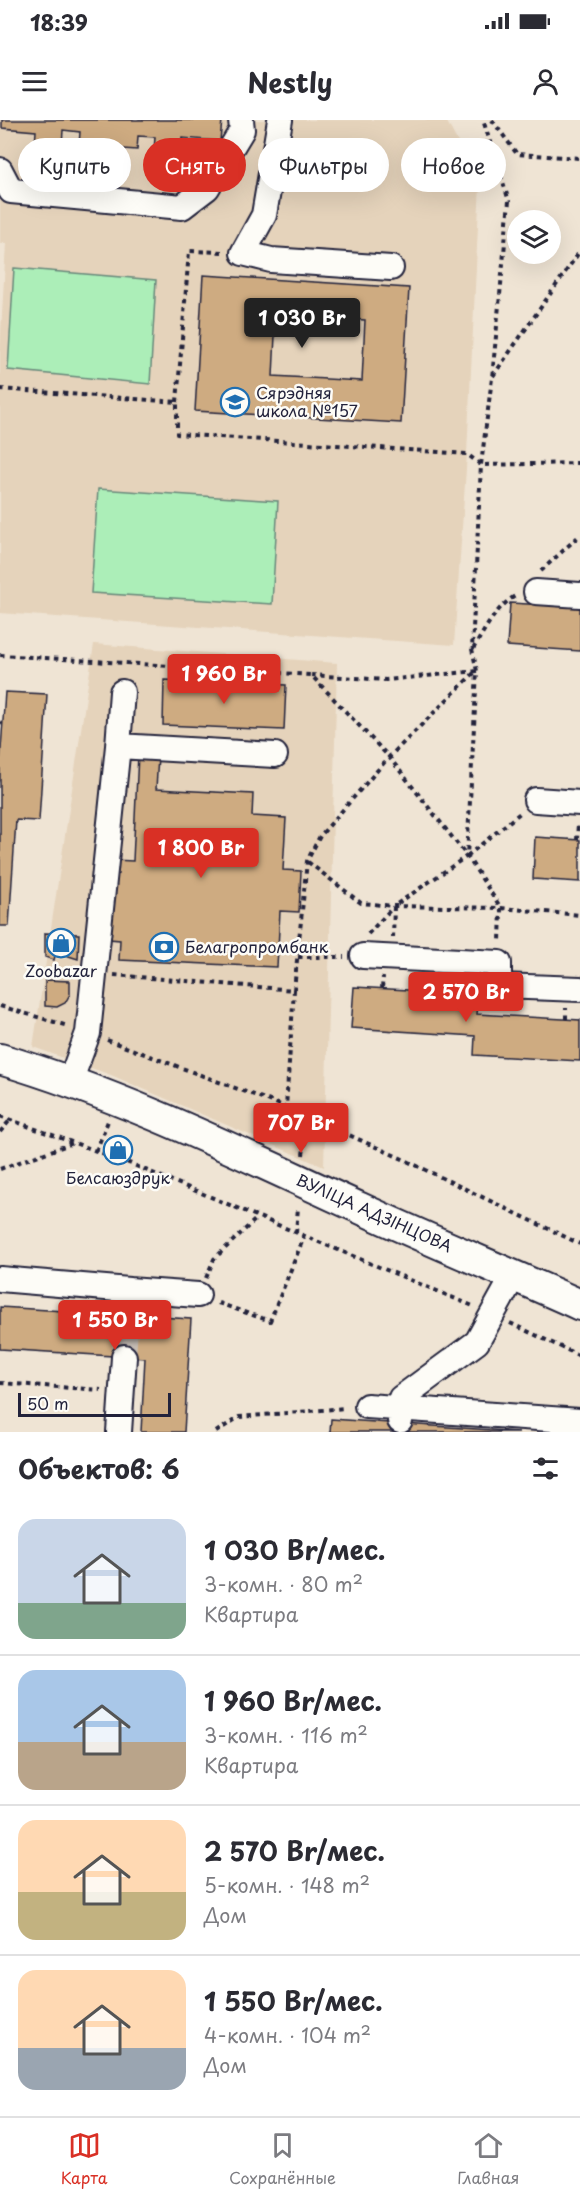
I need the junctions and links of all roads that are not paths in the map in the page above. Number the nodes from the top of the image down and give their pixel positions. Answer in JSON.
{"nodes":[{"id":1,"x":241,"y":120,"type":"edge"},
{"id":2,"x":280,"y":120,"type":"edge"},
{"id":3,"x":0,"y":170,"type":"edge"},
{"id":4,"x":391,"y":268,"type":"dead end"},
{"id":5,"x":536,"y":592,"type":"dead end"},
{"id":6,"x":580,"y":595,"type":"edge"},
{"id":7,"x":122,"y":692,"type":"dead end"},
{"id":8,"x":118,"y":746,"type":"junction"},
{"id":9,"x":274,"y":755,"type":"dead end"},
{"id":10,"x":536,"y":800,"type":"road end"},
{"id":11,"x":580,"y":803,"type":"edge"},
{"id":12,"x":363,"y":948,"type":"road end"},
{"id":13,"x":580,"y":989,"type":"edge"},
{"id":14,"x":0,"y":1059,"type":"edge"},
{"id":15,"x":70,"y":1082,"type":"junction"},
{"id":16,"x":514,"y":1275,"type":"junction"},
{"id":17,"x":0,"y":1279,"type":"edge"},
{"id":18,"x":129,"y":1290,"type":"junction"},
{"id":19,"x":198,"y":1295,"type":"road end"},
{"id":20,"x":580,"y":1305,"type":"edge"},
{"id":21,"x":127,"y":1315,"type":"tunnel mouth"},
{"id":22,"x":124,"y":1357,"type":"tunnel mouth"},
{"id":23,"x":367,"y":1406,"type":"road end"},
{"id":24,"x":400,"y":1416,"type":"junction"},
{"id":25,"x":580,"y":1421,"type":"edge"},
{"id":26,"x":119,"y":1432,"type":"edge"}],
"edges":[{"from":1,"to":3,"type":"lane"},
{"from":2,"to":4,"type":"lane"},
{"from":5,"to":6,"type":"lane"},
{"from":7,"to":8,"type":"lane"},
{"from":8,"to":9,"type":"lane"},
{"from":8,"to":15,"type":"lane"},
{"from":10,"to":11,"type":"lane"},
{"from":12,"to":13,"type":"lane"},
{"from":14,"to":15,"type":"main road","name":"ВУЛІЦА АДЗІНЦОВА"},
{"from":15,"to":16,"type":"main road","name":"ВУЛІЦА АДЗІНЦОВА"},
{"from":16,"to":20,"type":"main road","name":"ВУЛІЦА АДЗІНЦОВА"},
{"from":16,"to":24,"type":"lane"},
{"from":17,"to":18,"type":"lane"},
{"from":18,"to":19,"type":"lane"},
{"from":18,"to":21,"type":"lane"},
{"from":22,"to":26,"type":"lane"},
{"from":23,"to":24,"type":"lane"},
{"from":24,"to":25,"type":"lane"}]}
